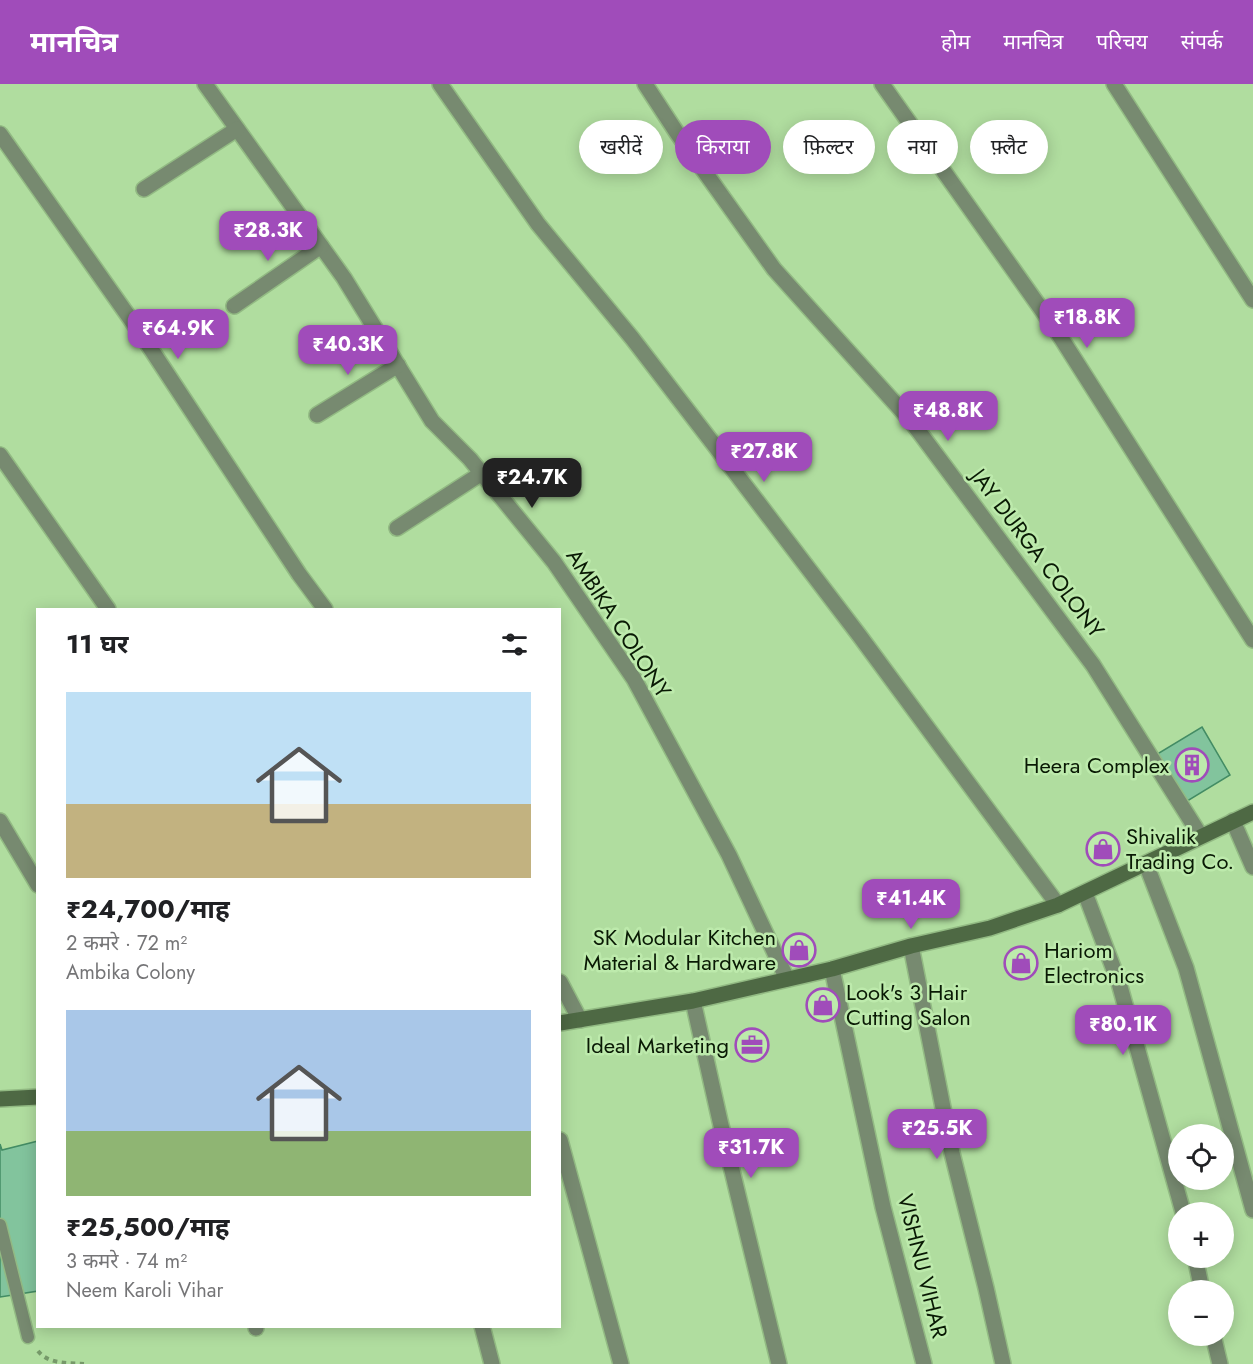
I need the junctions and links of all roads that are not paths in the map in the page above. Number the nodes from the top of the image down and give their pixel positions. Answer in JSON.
{"nodes":[{"id":1,"x":205,"y":84,"type":"edge"},
{"id":2,"x":440,"y":84,"type":"edge"},
{"id":3,"x":645,"y":84,"type":"edge"},
{"id":4,"x":882,"y":84,"type":"edge"},
{"id":5,"x":1114,"y":84,"type":"edge"},
{"id":6,"x":237,"y":129,"type":"junction"},
{"id":7,"x":0,"y":134,"type":"edge"},
{"id":8,"x":144,"y":189,"type":"dead end"},
{"id":9,"x":321,"y":246,"type":"junction"},
{"id":10,"x":1253,"y":300,"type":"edge"},
{"id":11,"x":234,"y":306,"type":"dead end"},
{"id":12,"x":398,"y":365,"type":"junction"},
{"id":13,"x":317,"y":415,"type":"dead end"},
{"id":14,"x":0,"y":455,"type":"edge"},
{"id":15,"x":482,"y":473,"type":"junction"},
{"id":16,"x":397,"y":528,"type":"dead end"},
{"id":17,"x":107,"y":608,"type":"edge"},
{"id":18,"x":324,"y":608,"type":"edge"},
{"id":19,"x":1253,"y":640,"type":"edge"},
{"id":20,"x":1253,"y":812,"type":"edge"},
{"id":21,"x":0,"y":821,"type":"edge"},
{"id":22,"x":1233,"y":821,"type":"junction"},
{"id":23,"x":1200,"y":835,"type":"junction"},
{"id":24,"x":1146,"y":864,"type":"junction"},
{"id":25,"x":1253,"y":867,"type":"edge"},
{"id":26,"x":36,"y":882,"type":"edge"},
{"id":27,"x":1085,"y":893,"type":"junction"},
{"id":28,"x":1058,"y":904,"type":"junction"},
{"id":29,"x":911,"y":946,"type":"junction"},
{"id":30,"x":832,"y":969,"type":"junction"},
{"id":31,"x":787,"y":979,"type":"junction"},
{"id":32,"x":561,"y":984,"type":"edge"},
{"id":33,"x":693,"y":1001,"type":"junction"},
{"id":34,"x":579,"y":1020,"type":"junction"},
{"id":35,"x":561,"y":1023,"type":"edge"},
{"id":36,"x":36,"y":1097,"type":"edge"},
{"id":37,"x":0,"y":1099,"type":"edge"},
{"id":38,"x":561,"y":1144,"type":"edge"},
{"id":39,"x":1181,"y":1202,"type":"edge"},
{"id":40,"x":1253,"y":1210,"type":"edge"},
{"id":41,"x":0,"y":1225,"type":"edge"},
{"id":42,"x":483,"y":1328,"type":"edge"},
{"id":43,"x":28,"y":1337,"type":"road end"},
{"id":44,"x":1216,"y":1346,"type":"edge"},
{"id":45,"x":492,"y":1364,"type":"edge"},
{"id":46,"x":621,"y":1364,"type":"edge"},
{"id":47,"x":779,"y":1364,"type":"edge"},
{"id":48,"x":924,"y":1364,"type":"edge"},
{"id":49,"x":1003,"y":1364,"type":"edge"},
{"id":50,"x":1220,"y":1364,"type":"edge"}],
"edges":[{"from":1,"to":6,"type":"street","name":"AMBIKA COLONY"},
{"from":2,"to":28,"type":"street"},
{"from":3,"to":23,"type":"street","name":"JAY DURGA COLONY"},
{"from":4,"to":19,"type":"street"},
{"from":5,"to":10,"type":"street"},
{"from":6,"to":8,"type":"street"},
{"from":6,"to":9,"type":"street","name":"AMBIKA COLONY"},
{"from":7,"to":18,"type":"street"},
{"from":9,"to":11,"type":"street"},
{"from":9,"to":12,"type":"street","name":"AMBIKA COLONY"},
{"from":12,"to":13,"type":"street"},
{"from":12,"to":15,"type":"street","name":"AMBIKA COLONY"},
{"from":14,"to":17,"type":"street"},
{"from":15,"to":16,"type":"street"},
{"from":15,"to":31,"type":"street","name":"AMBIKA COLONY"},
{"from":20,"to":22,"type":"main road"},
{"from":21,"to":26,"type":"street"},
{"from":22,"to":23,"type":"main road"},
{"from":22,"to":25,"type":"street"},
{"from":23,"to":24,"type":"main road"},
{"from":24,"to":27,"type":"main road"},
{"from":24,"to":40,"type":"street"},
{"from":27,"to":28,"type":"main road"},
{"from":27,"to":39,"type":"street"},
{"from":28,"to":29,"type":"main road"},
{"from":29,"to":30,"type":"main road"},
{"from":29,"to":49,"type":"street"},
{"from":30,"to":31,"type":"main road"},
{"from":30,"to":48,"type":"street","name":"VISHNU VIHAR"},
{"from":31,"to":33,"type":"main road"},
{"from":32,"to":34,"type":"street"},
{"from":33,"to":34,"type":"main road"},
{"from":33,"to":47,"type":"street"},
{"from":34,"to":35,"type":"main road"},
{"from":36,"to":37,"type":"main road"},
{"from":38,"to":46,"type":"street"},
{"from":41,"to":43,"type":"lane"},
{"from":42,"to":45,"type":"street"},
{"from":44,"to":50,"type":"street"}]}
